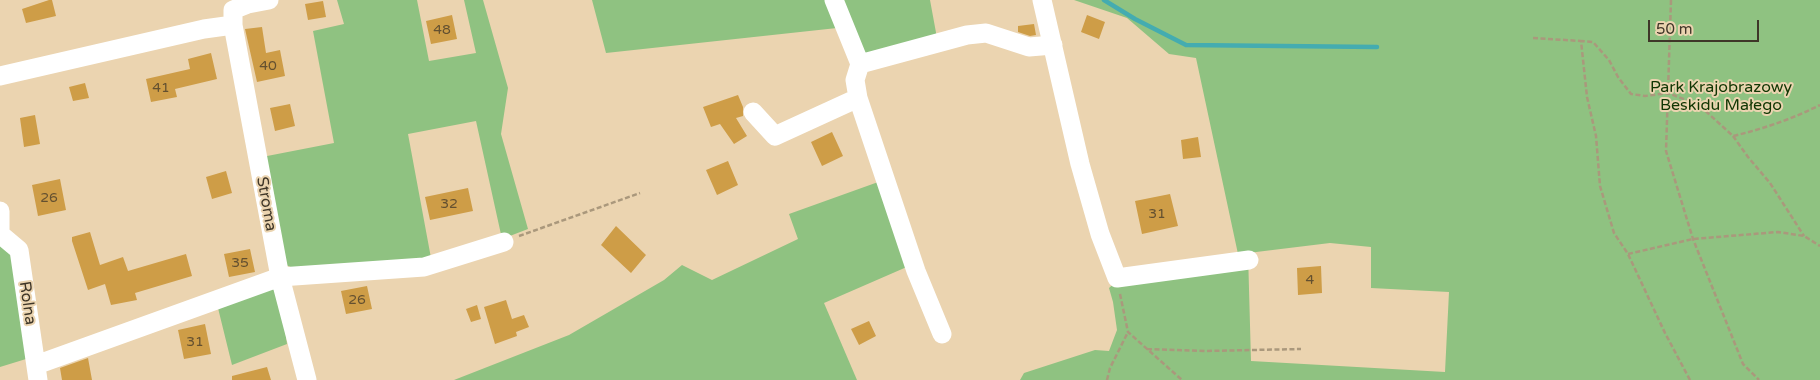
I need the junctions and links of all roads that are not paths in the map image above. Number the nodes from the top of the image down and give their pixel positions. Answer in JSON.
{"nodes":[{"id":1,"x":270,"y":0,"type":"edge"},
{"id":2,"x":834,"y":0,"type":"edge"},
{"id":3,"x":1042,"y":0,"type":"edge"},
{"id":4,"x":233,"y":25,"type":"junction"},
{"id":5,"x":1053,"y":45,"type":"junction"},
{"id":6,"x":860,"y":64,"type":"junction"},
{"id":7,"x":0,"y":76,"type":"edge"},
{"id":8,"x":858,"y":98,"type":"junction"},
{"id":9,"x":753,"y":112,"type":"dead end"},
{"id":10,"x":0,"y":210,"type":"edge"},
{"id":11,"x":0,"y":234,"type":"edge"},
{"id":12,"x":504,"y":242,"type":"road end"},
{"id":13,"x":1248,"y":260,"type":"dead end"},
{"id":14,"x":280,"y":276,"type":"junction"},
{"id":15,"x":942,"y":334,"type":"dead end"},
{"id":16,"x":37,"y":372,"type":"edge"},
{"id":17,"x":307,"y":380,"type":"edge"}],
"edges":[{"from":1,"to":4,"type":"street"},
{"from":2,"to":6,"type":"street"},
{"from":3,"to":5,"type":"street"},
{"from":4,"to":7,"type":"street"},
{"from":4,"to":14,"type":"street","name":"Stroma"},
{"from":5,"to":6,"type":"street"},
{"from":5,"to":13,"type":"street"},
{"from":6,"to":8,"type":"street"},
{"from":8,"to":9,"type":"street"},
{"from":8,"to":15,"type":"street"},
{"from":10,"to":11,"type":"street"},
{"from":11,"to":16,"type":"street","name":"Rolna"},
{"from":12,"to":14,"type":"street"},
{"from":14,"to":16,"type":"street"},
{"from":14,"to":17,"type":"street","name":"Stroma"}]}
